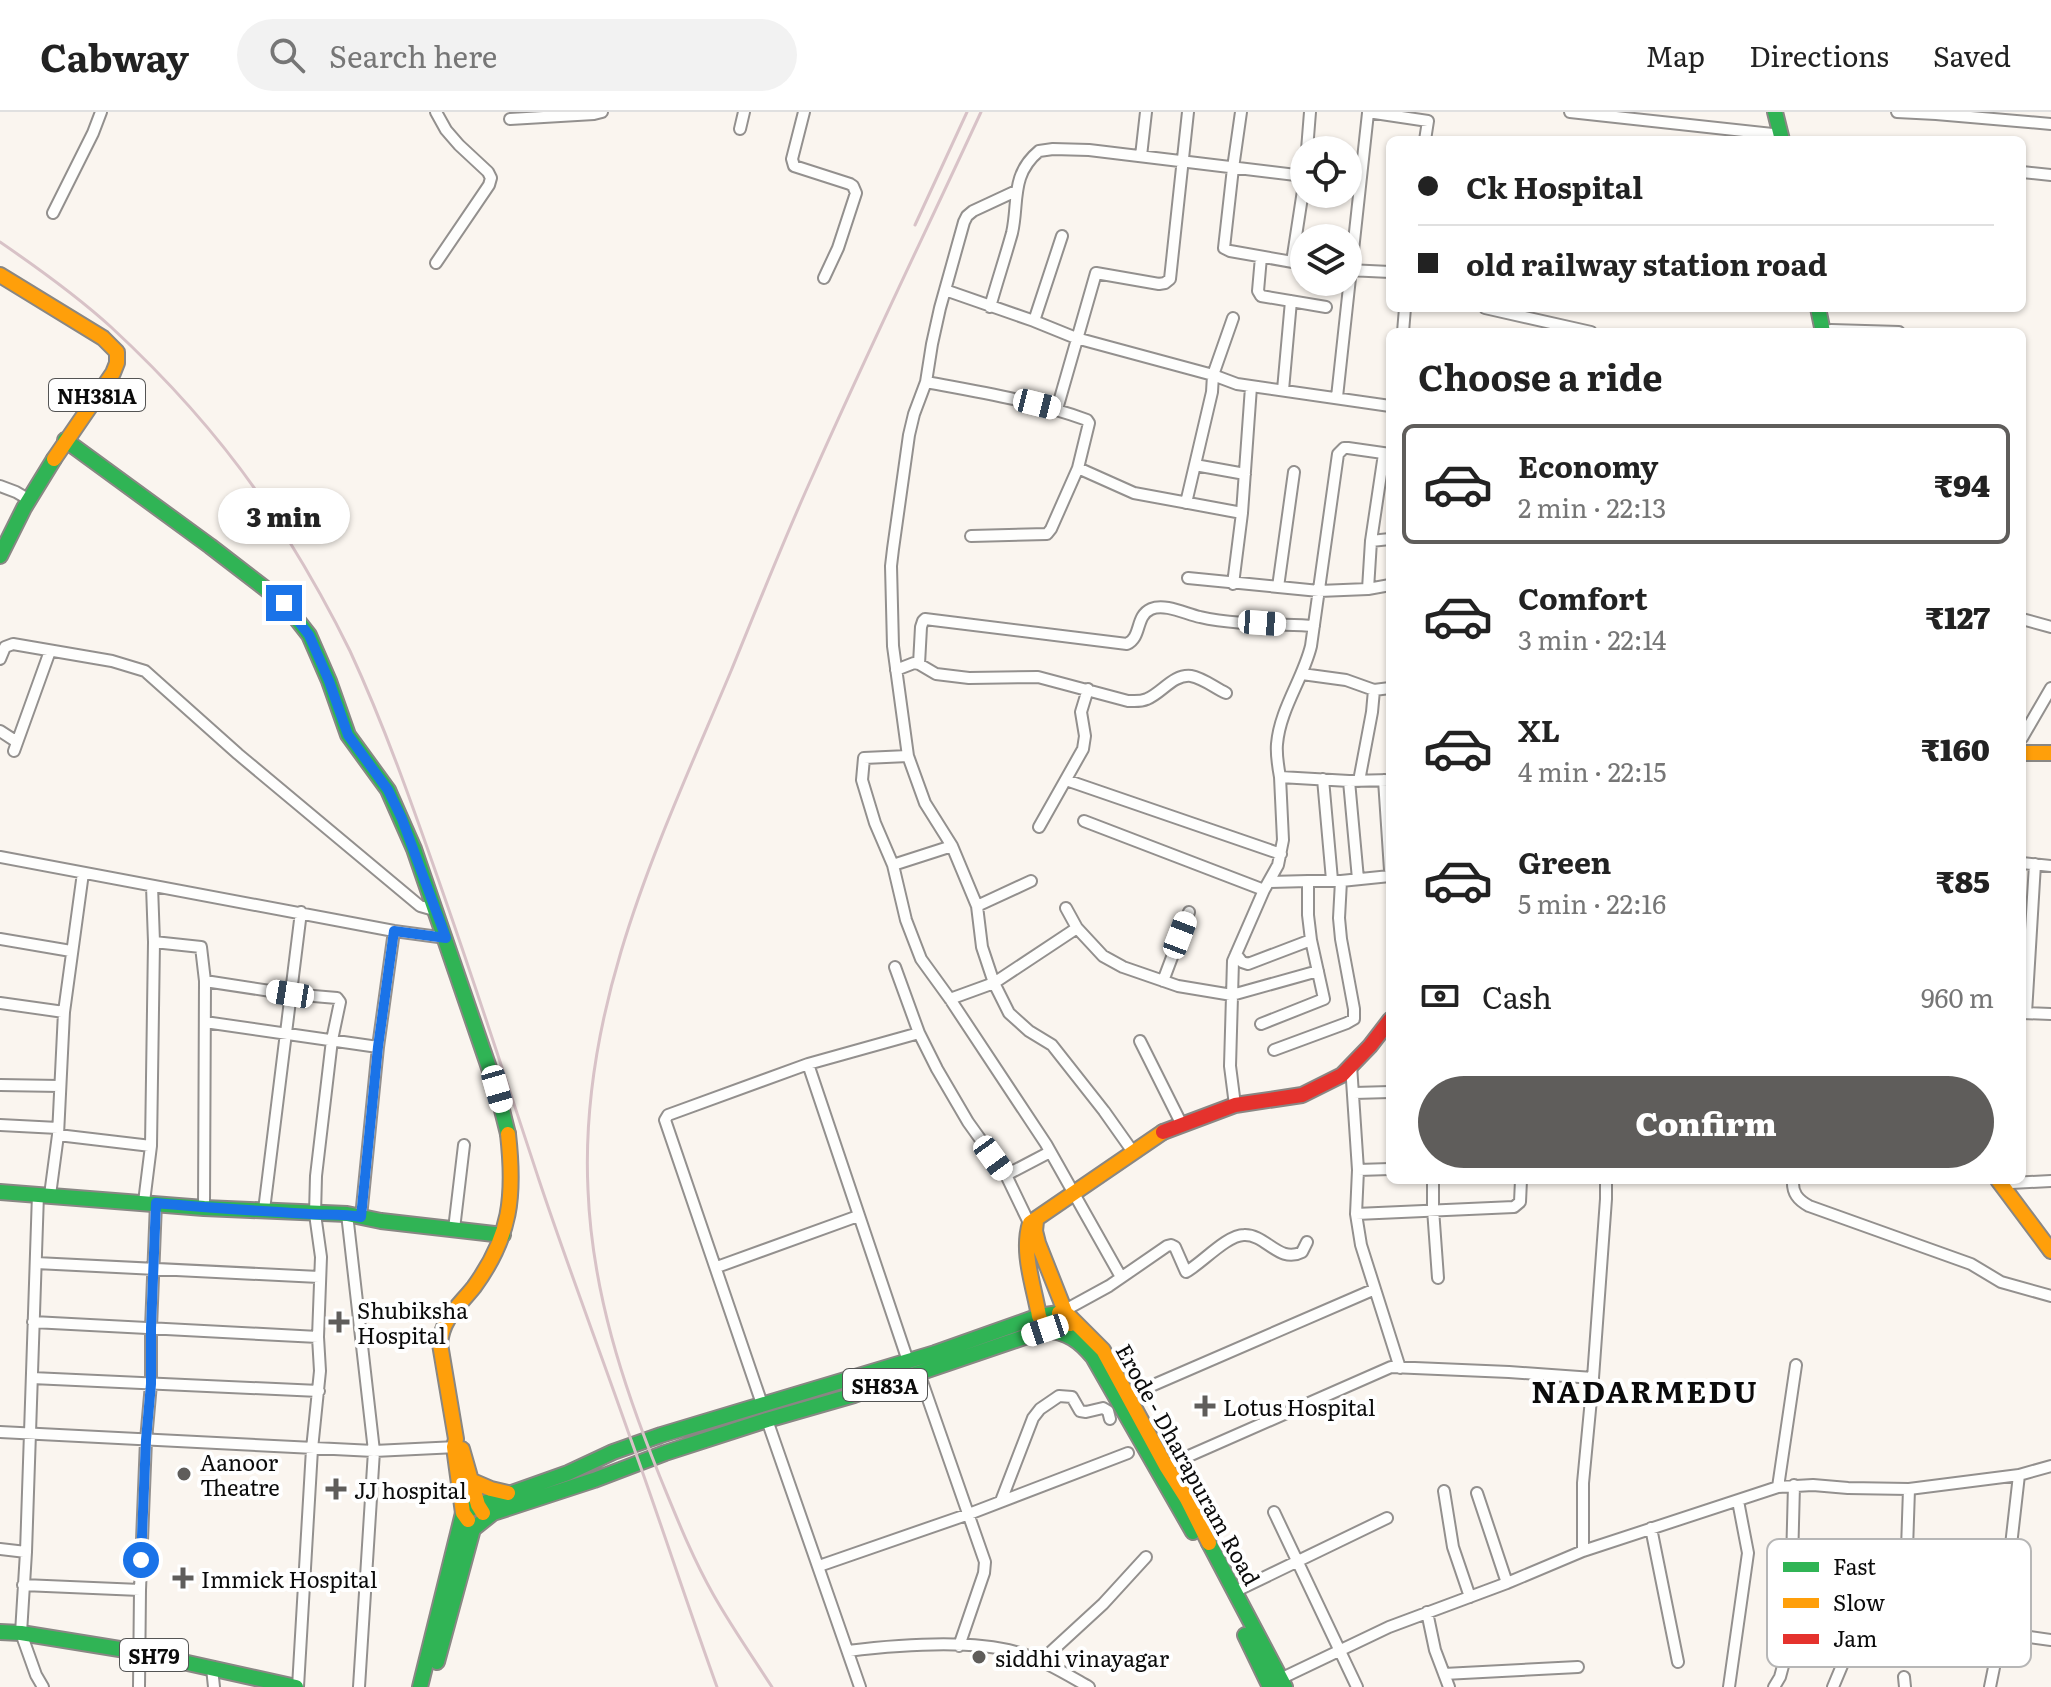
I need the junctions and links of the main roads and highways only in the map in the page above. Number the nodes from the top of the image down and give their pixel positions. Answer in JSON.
{"nodes":[{"id":1,"x":1775,"y":112,"type":"edge"},
{"id":2,"x":1784,"y":112,"type":"edge"},
{"id":3,"x":1783,"y":136,"type":"edge"},
{"id":4,"x":1784,"y":136,"type":"edge"},
{"id":5,"x":0,"y":275,"type":"edge"},
{"id":6,"x":65,"y":440,"type":"junction"},
{"id":7,"x":0,"y":556,"type":"edge"},
{"id":8,"x":2026,"y":753,"type":"edge"},
{"id":9,"x":2051,"y":753,"type":"edge"},
{"id":10,"x":1386,"y":1025,"type":"edge"},
{"id":11,"x":2008,"y":1184,"type":"edge"},
{"id":12,"x":2008,"y":1184,"type":"edge"},
{"id":13,"x":0,"y":1192,"type":"edge"},
{"id":14,"x":1033,"y":1224,"type":"junction"},
{"id":15,"x":503,"y":1235,"type":"junction"},
{"id":16,"x":2051,"y":1236,"type":"edge"},
{"id":17,"x":2051,"y":1251,"type":"edge"},
{"id":18,"x":1067,"y":1312,"type":"junction"},
{"id":19,"x":1042,"y":1323,"type":"junction"},
{"id":20,"x":1073,"y":1336,"type":"junction"},
{"id":21,"x":457,"y":1444,"type":"junction"},
{"id":22,"x":470,"y":1480,"type":"junction"},
{"id":23,"x":508,"y":1493,"type":"junction"},
{"id":24,"x":482,"y":1511,"type":"junction"},
{"id":25,"x":463,"y":1513,"type":"junction"},
{"id":26,"x":473,"y":1529,"type":"junction"},
{"id":27,"x":11,"y":1633,"type":"edge"},
{"id":28,"x":1276,"y":1684,"type":"edge"},
{"id":29,"x":297,"y":1687,"type":"edge"},
{"id":30,"x":420,"y":1687,"type":"edge"},
{"id":31,"x":431,"y":1687,"type":"edge"}],
"edges":[{"from":1,"to":3,"type":"main road"},
{"from":2,"to":4,"type":"main road"},
{"from":5,"to":6,"type":"main road","number":"NH381A"},
{"from":6,"to":7,"type":"main road","number":"NH381A"},
{"from":6,"to":15,"type":"main road"},
{"from":8,"to":9,"type":"main road"},
{"from":10,"to":14,"type":"main road"},
{"from":11,"to":16,"type":"main road"},
{"from":12,"to":17,"type":"main road"},
{"from":13,"to":15,"type":"main road"},
{"from":14,"to":18,"type":"main road"},
{"from":14,"to":19,"type":"main road"},
{"from":15,"to":21,"type":"main road"},
{"from":18,"to":19,"type":"main road","number":"SH83A"},
{"from":18,"to":20,"type":"main road"},
{"from":18,"to":28,"type":"main road","name":"Erode - Dharapuram Road"},
{"from":19,"to":20,"type":"main road"},
{"from":19,"to":23,"type":"main road","number":"SH83A"},
{"from":19,"to":24,"type":"main road","number":"SH83A"},
{"from":20,"to":28,"type":"main road","name":"Erode - Dharapuram Road"},
{"from":21,"to":22,"type":"main road"},
{"from":21,"to":25,"type":"main road"},
{"from":22,"to":23,"type":"main road"},
{"from":22,"to":24,"type":"main road"},
{"from":23,"to":24,"type":"main road","number":"SH83A"},
{"from":24,"to":25,"type":"main road","number":"SH83A"},
{"from":24,"to":26,"type":"main road","number":"SH83A"},
{"from":25,"to":26,"type":"main road"},
{"from":25,"to":30,"type":"main road"},
{"from":26,"to":31,"type":"main road"},
{"from":27,"to":29,"type":"main road","number":"SH79"}]}
